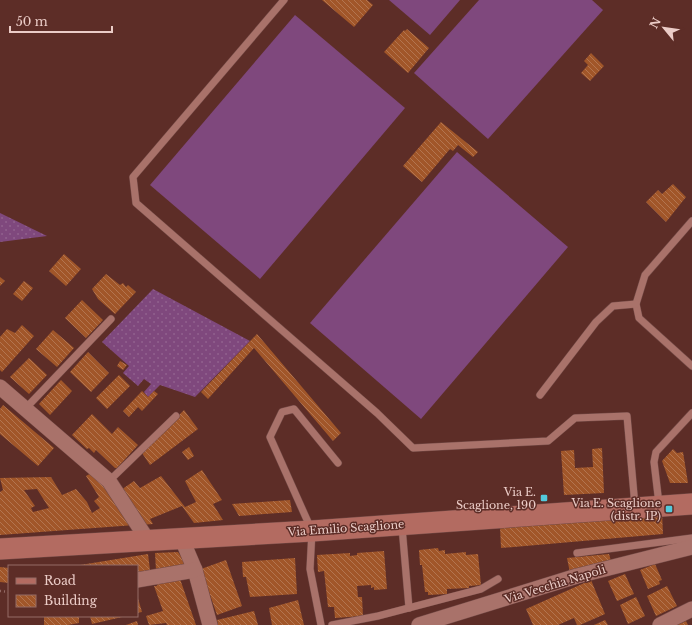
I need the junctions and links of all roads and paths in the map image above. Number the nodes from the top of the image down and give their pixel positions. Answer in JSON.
{"nodes":[{"id":1,"x":284,"y":0,"type":"edge"},
{"id":2,"x":692,"y":221,"type":"edge"},
{"id":3,"x":636,"y":304,"type":"junction"},
{"id":4,"x":111,"y":319,"type":"dead end"},
{"id":5,"x":692,"y":366,"type":"edge"},
{"id":6,"x":0,"y":386,"type":"edge"},
{"id":7,"x":540,"y":395,"type":"dead end"},
{"id":8,"x":25,"y":409,"type":"junction"},
{"id":9,"x":692,"y":413,"type":"edge"},
{"id":10,"x":176,"y":416,"type":"dead end"},
{"id":11,"x":338,"y":463,"type":"dead end"},
{"id":12,"x":109,"y":481,"type":"junction"},
{"id":13,"x":692,"y":504,"type":"edge"},
{"id":14,"x":660,"y":507,"type":"junction"},
{"id":15,"x":635,"y":509,"type":"junction"},
{"id":16,"x":401,"y":524,"type":"junction"},
{"id":17,"x":312,"y":531,"type":"junction"},
{"id":18,"x":181,"y":537,"type":"junction"},
{"id":19,"x":692,"y":538,"type":"edge"},
{"id":20,"x":147,"y":539,"type":"junction"},
{"id":21,"x":692,"y":547,"type":"edge"},
{"id":22,"x":0,"y":549,"type":"edge"},
{"id":23,"x":577,"y":553,"type":"dead end"},
{"id":24,"x":195,"y":570,"type":"junction"},
{"id":25,"x":498,"y":579,"type":"dead end"},
{"id":26,"x":138,"y":580,"type":"edge"},
{"id":27,"x":409,"y":608,"type":"junction"},
{"id":28,"x":692,"y":609,"type":"edge"},
{"id":29,"x":210,"y":625,"type":"edge"},
{"id":30,"x":321,"y":625,"type":"edge"},
{"id":31,"x":332,"y":625,"type":"edge"},
{"id":32,"x":419,"y":625,"type":"edge"},
{"id":33,"x":660,"y":625,"type":"edge"}],
"edges":[{"from":1,"to":15,"type":"lane"},
{"from":2,"to":3,"type":"lane"},
{"from":3,"to":5,"type":"lane"},
{"from":3,"to":7,"type":"lane"},
{"from":4,"to":8,"type":"lane"},
{"from":6,"to":8,"type":"street"},
{"from":8,"to":12,"type":"street"},
{"from":9,"to":14,"type":"lane"},
{"from":10,"to":12,"type":"lane"},
{"from":11,"to":17,"type":"lane"},
{"from":12,"to":20,"type":"street"},
{"from":13,"to":14,"type":"main road","name":"Via Emilio Scaglione"},
{"from":14,"to":15,"type":"main road","name":"Via Emilio Scaglione"},
{"from":15,"to":16,"type":"main road","name":"Via Emilio Scaglione"},
{"from":16,"to":17,"type":"main road","name":"Via Emilio Scaglione"},
{"from":16,"to":27,"type":"lane"},
{"from":17,"to":18,"type":"main road","name":"Via Emilio Scaglione"},
{"from":17,"to":30,"type":"lane"},
{"from":18,"to":20,"type":"main road","name":"Via Emilio Scaglione"},
{"from":18,"to":24,"type":"street"},
{"from":19,"to":23,"type":"lane"},
{"from":20,"to":22,"type":"main road","name":"Via Emilio Scaglione"},
{"from":21,"to":32,"type":"street","name":"Via Vecchia Napoli"},
{"from":24,"to":26,"type":"street"},
{"from":24,"to":29,"type":"street"},
{"from":25,"to":27,"type":"lane"},
{"from":27,"to":31,"type":"lane"},
{"from":28,"to":33,"type":"street"}]}
